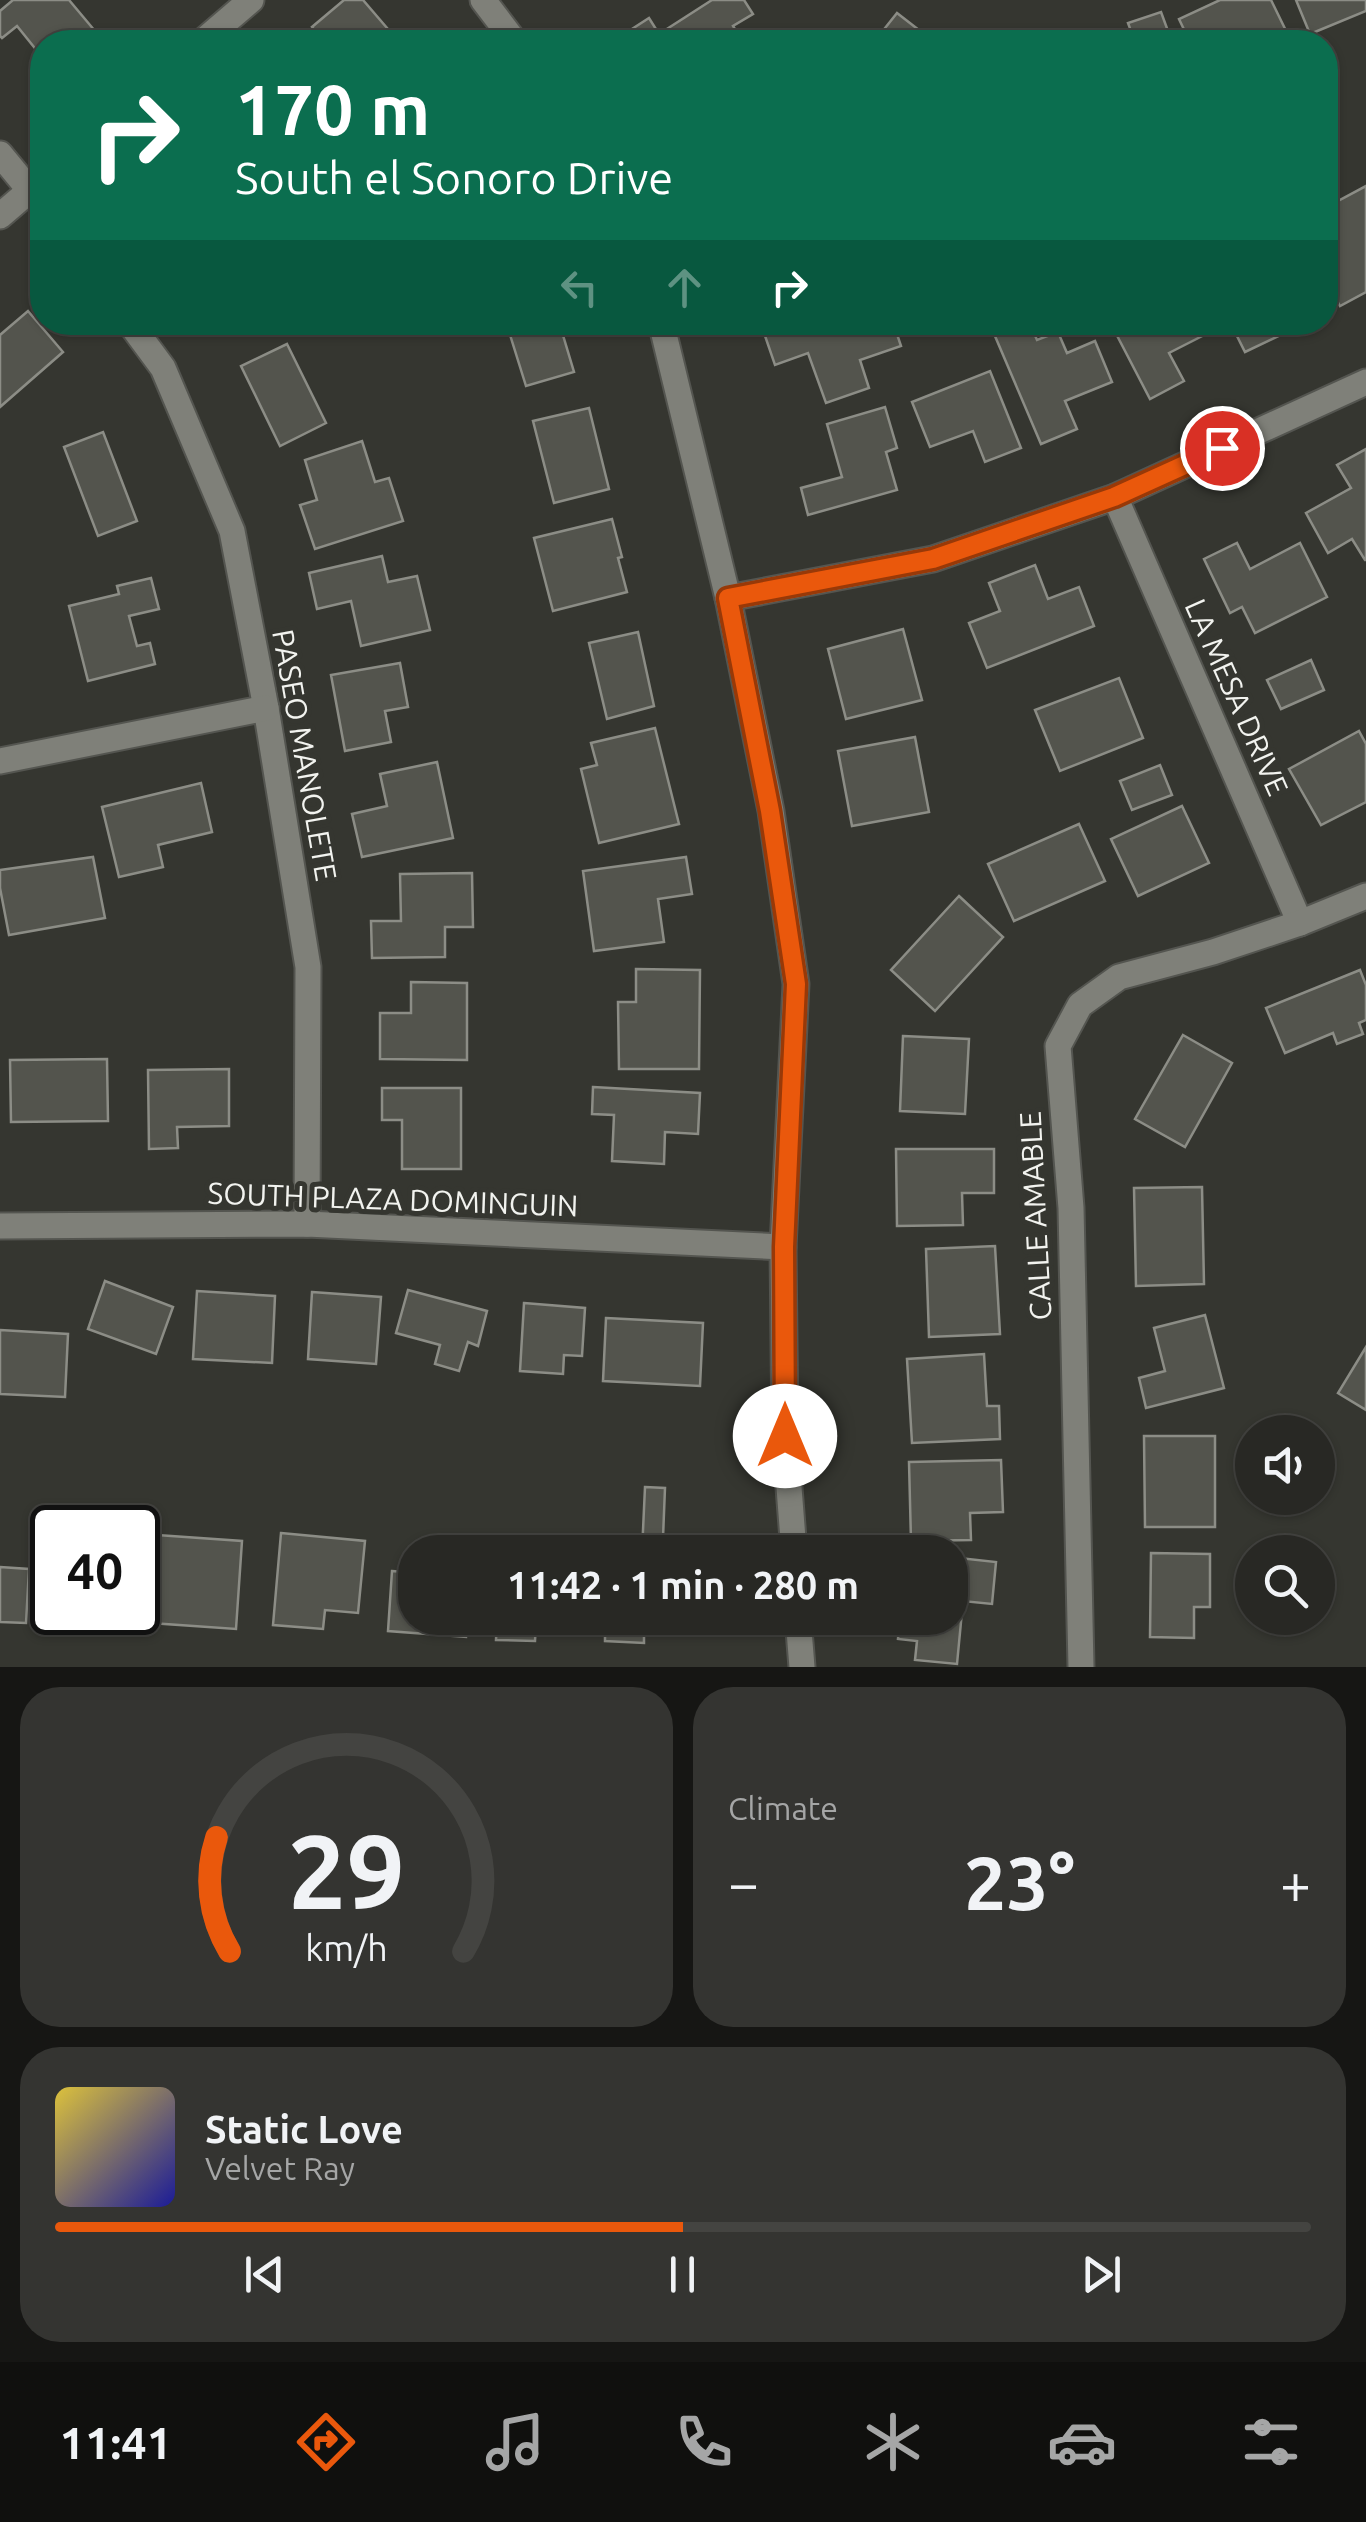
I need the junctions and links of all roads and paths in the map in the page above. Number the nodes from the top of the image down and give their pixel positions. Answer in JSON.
{"nodes":[{"id":1,"x":252,"y":0,"type":"edge"},
{"id":2,"x":483,"y":0,"type":"edge"},
{"id":3,"x":216,"y":30,"type":"edge"},
{"id":4,"x":506,"y":30,"type":"edge"},
{"id":5,"x":0,"y":154,"type":"edge"},
{"id":6,"x":30,"y":182,"type":"edge"},
{"id":7,"x":30,"y":197,"type":"edge"},
{"id":8,"x":0,"y":216,"type":"edge"},
{"id":9,"x":139,"y":335,"type":"edge"},
{"id":10,"x":664,"y":335,"type":"edge"},
{"id":11,"x":1366,"y":382,"type":"edge"},
{"id":12,"x":1114,"y":497,"type":"junction"},
{"id":13,"x":728,"y":598,"type":"junction"},
{"id":14,"x":266,"y":708,"type":"junction"},
{"id":15,"x":0,"y":761,"type":"edge"},
{"id":16,"x":1366,"y":896,"type":"edge"},
{"id":17,"x":1300,"y":923,"type":"junction"},
{"id":18,"x":307,"y":1224,"type":"junction"},
{"id":19,"x":0,"y":1226,"type":"edge"},
{"id":20,"x":784,"y":1247,"type":"junction"},
{"id":21,"x":793,"y":1535,"type":"edge"},
{"id":22,"x":799,"y":1635,"type":"edge"},
{"id":23,"x":802,"y":1667,"type":"edge"},
{"id":24,"x":1081,"y":1667,"type":"edge"}],
"edges":[{"from":1,"to":3,"type":"street"},
{"from":2,"to":4,"type":"street"},
{"from":5,"to":6,"type":"street"},
{"from":7,"to":8,"type":"street"},
{"from":9,"to":14,"type":"street","name":"PASEO MANOLETE"},
{"from":10,"to":13,"type":"street"},
{"from":11,"to":12,"type":"street"},
{"from":12,"to":13,"type":"street"},
{"from":12,"to":17,"type":"street","name":"LA MESA DRIVE"},
{"from":13,"to":20,"type":"street"},
{"from":14,"to":15,"type":"street"},
{"from":14,"to":18,"type":"street","name":"PASEO MANOLETE"},
{"from":16,"to":17,"type":"street","name":"CALLE AMABLE"},
{"from":17,"to":24,"type":"street","name":"CALLE AMABLE"},
{"from":18,"to":19,"type":"street","name":"SOUTH PLAZA DOMINGUIN"},
{"from":18,"to":20,"type":"street","name":"SOUTH PLAZA DOMINGUIN"},
{"from":20,"to":21,"type":"street"},
{"from":22,"to":23,"type":"street"}]}
